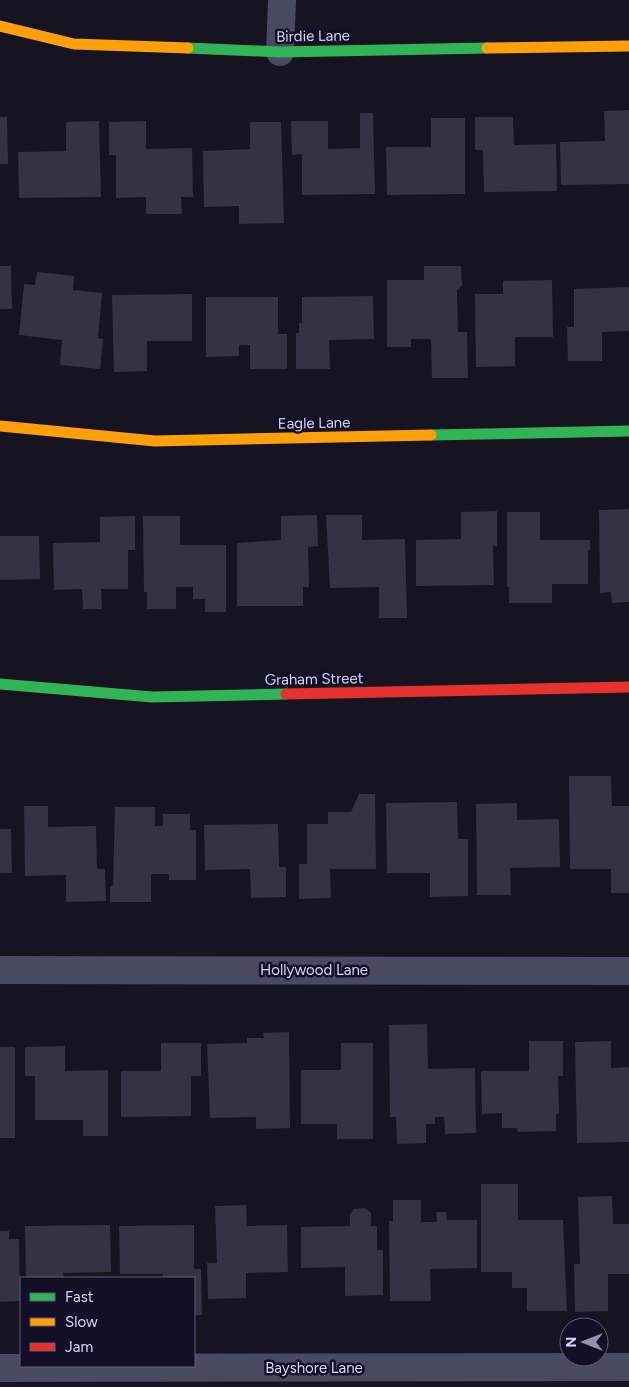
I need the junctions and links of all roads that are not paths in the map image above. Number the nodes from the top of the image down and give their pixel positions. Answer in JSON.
{"nodes":[{"id":1,"x":282,"y":0,"type":"edge"},
{"id":2,"x":0,"y":26,"type":"edge"},
{"id":3,"x":629,"y":46,"type":"edge"},
{"id":4,"x":280,"y":52,"type":"junction"},
{"id":5,"x":0,"y":426,"type":"edge"},
{"id":6,"x":629,"y":431,"type":"edge"},
{"id":7,"x":0,"y":684,"type":"edge"},
{"id":8,"x":629,"y":687,"type":"edge"},
{"id":9,"x":0,"y":970,"type":"edge"},
{"id":10,"x":629,"y":970,"type":"edge"},
{"id":11,"x":629,"y":1367,"type":"edge"},
{"id":12,"x":0,"y":1368,"type":"edge"}],
"edges":[{"from":1,"to":4,"type":"street"},
{"from":2,"to":4,"type":"street","name":"Birdie Lane"},
{"from":3,"to":4,"type":"street","name":"Birdie Lane"},
{"from":5,"to":6,"type":"street","name":"Eagle Lane"},
{"from":7,"to":8,"type":"street","name":"Graham Street"},
{"from":9,"to":10,"type":"street","name":"Hollywood Lane"},
{"from":11,"to":12,"type":"street","name":"Bayshore Lane"}]}
